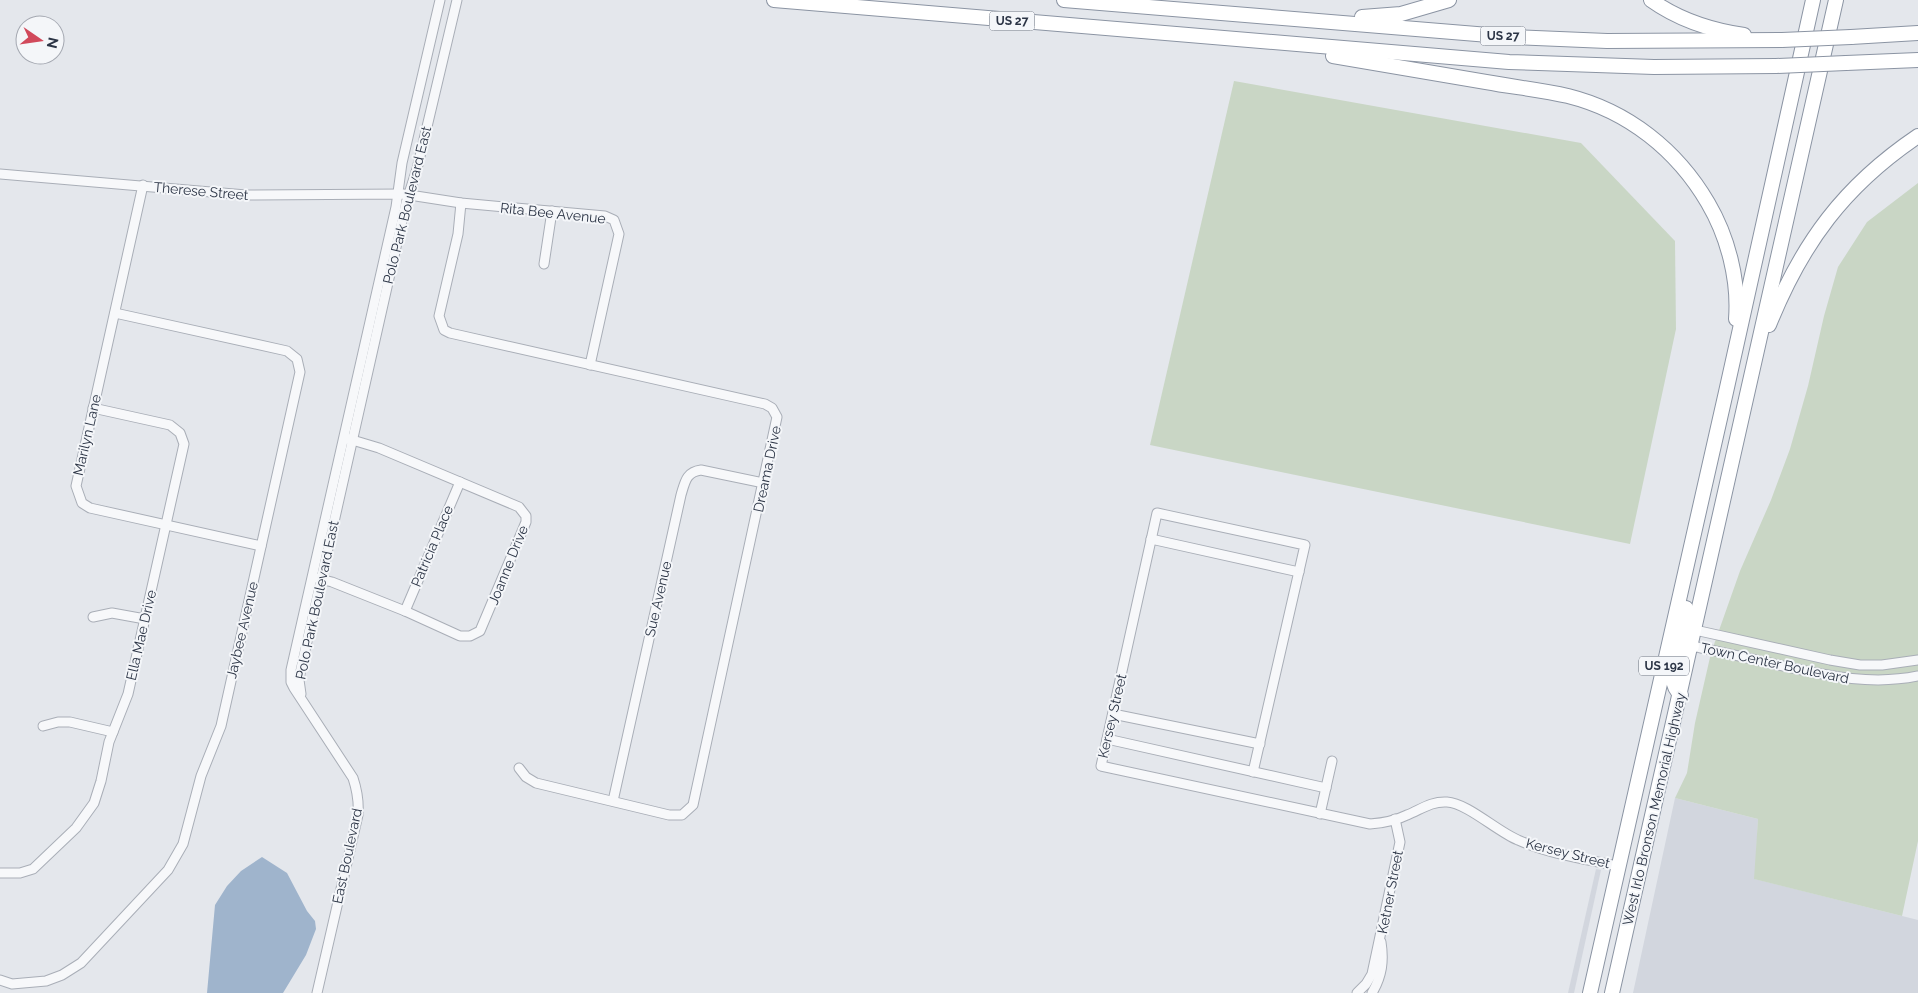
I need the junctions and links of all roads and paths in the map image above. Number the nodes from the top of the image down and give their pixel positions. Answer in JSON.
{"nodes":[{"id":1,"x":440,"y":0,"type":"edge"},
{"id":2,"x":457,"y":0,"type":"edge"},
{"id":3,"x":774,"y":0,"type":"edge"},
{"id":4,"x":1064,"y":0,"type":"edge"},
{"id":5,"x":1448,"y":0,"type":"edge"},
{"id":6,"x":1651,"y":0,"type":"edge"},
{"id":7,"x":1812,"y":0,"type":"edge"},
{"id":8,"x":1836,"y":0,"type":"edge"},
{"id":9,"x":1224,"y":13,"type":"junction"},
{"id":10,"x":1918,"y":33,"type":"edge"},
{"id":11,"x":1782,"y":40,"type":"junction"},
{"id":12,"x":1251,"y":41,"type":"junction"},
{"id":13,"x":1918,"y":60,"type":"edge"},
{"id":14,"x":1918,"y":136,"type":"edge"},
{"id":15,"x":0,"y":174,"type":"edge"},
{"id":16,"x":143,"y":185,"type":"junction"},
{"id":17,"x":403,"y":195,"type":"junction"},
{"id":18,"x":461,"y":203,"type":"junction"},
{"id":19,"x":552,"y":211,"type":"junction"},
{"id":20,"x":544,"y":264,"type":"dead end"},
{"id":21,"x":115,"y":313,"type":"junction"},
{"id":22,"x":1755,"y":361,"type":"junction"},
{"id":23,"x":590,"y":365,"type":"junction"},
{"id":24,"x":1726,"y":392,"type":"junction"},
{"id":25,"x":93,"y":408,"type":"junction"},
{"id":26,"x":348,"y":439,"type":"junction"},
{"id":27,"x":460,"y":482,"type":"junction"},
{"id":28,"x":764,"y":484,"type":"junction"},
{"id":29,"x":166,"y":524,"type":"junction"},
{"id":30,"x":1151,"y":539,"type":"junction"},
{"id":31,"x":261,"y":546,"type":"junction"},
{"id":32,"x":1299,"y":572,"type":"junction"},
{"id":33,"x":1684,"y":577,"type":"junction"},
{"id":34,"x":316,"y":578,"type":"junction"},
{"id":35,"x":405,"y":611,"type":"junction"},
{"id":36,"x":93,"y":617,"type":"dead end"},
{"id":37,"x":145,"y":619,"type":"junction"},
{"id":38,"x":1672,"y":628,"type":"junction"},
{"id":39,"x":1695,"y":630,"type":"junction"},
{"id":40,"x":1692,"y":646,"type":"junction"},
{"id":41,"x":1830,"y":660,"type":"junction"},
{"id":42,"x":1918,"y":660,"type":"edge"},
{"id":43,"x":1826,"y":675,"type":"junction"},
{"id":44,"x":1918,"y":676,"type":"edge"},
{"id":45,"x":1681,"y":695,"type":"junction"},
{"id":46,"x":303,"y":702,"type":"joint"},
{"id":47,"x":1113,"y":714,"type":"junction"},
{"id":48,"x":43,"y":726,"type":"dead end"},
{"id":49,"x":113,"y":732,"type":"junction"},
{"id":50,"x":1107,"y":739,"type":"junction"},
{"id":51,"x":1260,"y":744,"type":"junction"},
{"id":52,"x":1332,"y":761,"type":"dead end"},
{"id":53,"x":519,"y":768,"type":"dead end"},
{"id":54,"x":1253,"y":772,"type":"junction"},
{"id":55,"x":1326,"y":788,"type":"junction"},
{"id":56,"x":613,"y":802,"type":"junction"},
{"id":57,"x":1320,"y":814,"type":"junction"},
{"id":58,"x":1395,"y":820,"type":"junction"},
{"id":59,"x":1618,"y":866,"type":"junction"},
{"id":60,"x":0,"y":873,"type":"edge"},
{"id":61,"x":1631,"y":911,"type":"junction"},
{"id":62,"x":1380,"y":936,"type":"junction"},
{"id":63,"x":0,"y":980,"type":"edge"},
{"id":64,"x":317,"y":993,"type":"edge"},
{"id":65,"x":1357,"y":993,"type":"edge"},
{"id":66,"x":1372,"y":993,"type":"edge"},
{"id":67,"x":1590,"y":993,"type":"edge"},
{"id":68,"x":1612,"y":993,"type":"edge"}],
"edges":[{"from":1,"to":17,"type":"street","name":"Polo Park Boulevard East"},
{"from":2,"to":17,"type":"street","name":"Polo Park Boulevard East"},
{"from":3,"to":12,"type":"highway","number":"US 27"},
{"from":4,"to":9,"type":"highway","number":"US 27"},
{"from":5,"to":9,"type":"highway"},
{"from":6,"to":11,"type":"highway"},
{"from":7,"to":24,"type":"highway"},
{"from":8,"to":22,"type":"highway"},
{"from":9,"to":11,"type":"highway","number":"US 27"},
{"from":10,"to":11,"type":"highway","number":"US 27","bridge":true},
{"from":12,"to":13,"type":"highway","number":"US 27","bridge":true},
{"from":12,"to":24,"type":"highway"},
{"from":14,"to":22,"type":"highway"},
{"from":15,"to":16,"type":"street","name":"Therese Street"},
{"from":16,"to":17,"type":"street","name":"Therese Street"},
{"from":16,"to":21,"type":"street","name":"Marilyn Lane"},
{"from":17,"to":18,"type":"street","name":"Rita Bee Avenue"},
{"from":17,"to":26,"type":"street","name":"Polo Park Boulevard East"},
{"from":18,"to":19,"type":"street","name":"Rita Bee Avenue"},
{"from":18,"to":23,"type":"street","name":"Dreama Drive"},
{"from":19,"to":20,"type":"street"},
{"from":19,"to":23,"type":"street","name":"Rita Bee Avenue"},
{"from":21,"to":25,"type":"street","name":"Marilyn Lane"},
{"from":21,"to":31,"type":"street","name":"Jaybee Avenue"},
{"from":22,"to":39,"type":"highway","name":"West Irlo Bronson Memorial Highway","number":"US 192"},
{"from":23,"to":28,"type":"street","name":"Dreama Drive"},
{"from":24,"to":33,"type":"highway","name":"West Irlo Bronson Memorial Highway","number":"US 192"},
{"from":25,"to":29,"type":"street","name":"Marilyn Lane"},
{"from":25,"to":29,"type":"street","name":"Ella Mae Drive"},
{"from":26,"to":27,"type":"street","name":"Joanne Drive"},
{"from":26,"to":34,"type":"street","name":"Polo Park Boulevard East"},
{"from":27,"to":35,"type":"street","name":"Patricia Place"},
{"from":27,"to":35,"type":"street","name":"Joanne Drive"},
{"from":28,"to":56,"type":"street","name":"Dreama Drive"},
{"from":28,"to":56,"type":"street","name":"Sue Avenue"},
{"from":29,"to":31,"type":"street","name":"Marilyn Lane"},
{"from":29,"to":37,"type":"street","name":"Ella Mae Drive"},
{"from":30,"to":32,"type":"street"},
{"from":30,"to":32,"type":"street","name":"Kersey Street"},
{"from":30,"to":47,"type":"street","name":"Kersey Street"},
{"from":31,"to":63,"type":"street","name":"Jaybee Avenue"},
{"from":32,"to":51,"type":"street","name":"Kersey Street"},
{"from":33,"to":38,"type":"highway","name":"West Irlo Bronson Memorial Highway","number":"US 192"},
{"from":33,"to":40,"type":"highway"},
{"from":34,"to":35,"type":"street","name":"Joanne Drive"},
{"from":34,"to":46,"type":"street","name":"Polo Park Boulevard East"},
{"from":36,"to":37,"type":"street"},
{"from":37,"to":49,"type":"street","name":"Ella Mae Drive"},
{"from":38,"to":45,"type":"highway"},
{"from":38,"to":59,"type":"highway","name":"West Irlo Bronson Memorial Highway","number":"US 192"},
{"from":39,"to":40,"type":"highway","name":"West Irlo Bronson Memorial Highway","number":"US 192"},
{"from":39,"to":41,"type":"street","name":"Town Center Boulevard"},
{"from":40,"to":43,"type":"street","name":"Town Center Boulevard"},
{"from":40,"to":45,"type":"highway","name":"West Irlo Bronson Memorial Highway","number":"US 192"},
{"from":41,"to":42,"type":"street","name":"Town Center Boulevard"},
{"from":41,"to":43,"type":"street"},
{"from":43,"to":44,"type":"street","name":"Town Center Boulevard"},
{"from":45,"to":61,"type":"highway","name":"West Irlo Bronson Memorial Highway","number":"US 192"},
{"from":46,"to":64,"type":"street","name":"East Boulevard"},
{"from":47,"to":50,"type":"street","name":"Kersey Street"},
{"from":47,"to":51,"type":"street"},
{"from":48,"to":49,"type":"street"},
{"from":49,"to":60,"type":"street","name":"Ella Mae Drive"},
{"from":50,"to":54,"type":"street"},
{"from":50,"to":57,"type":"street","name":"Kersey Street"},
{"from":51,"to":54,"type":"street","name":"Kersey Street"},
{"from":52,"to":55,"type":"street"},
{"from":53,"to":56,"type":"street","name":"Dreama Drive"},
{"from":54,"to":55,"type":"street"},
{"from":55,"to":57,"type":"street"},
{"from":57,"to":58,"type":"street","name":"Kersey Street"},
{"from":58,"to":59,"type":"street","name":"Kersey Street"},
{"from":58,"to":62,"type":"street","name":"Ketner Street"},
{"from":59,"to":61,"type":"highway"},
{"from":59,"to":67,"type":"highway","name":"West Irlo Bronson Memorial Highway","number":"US 192"},
{"from":61,"to":68,"type":"highway","name":"West Irlo Bronson Memorial Highway","number":"US 192"},
{"from":62,"to":65,"type":"street"},
{"from":62,"to":66,"type":"street","name":"Ketner Street"}]}
